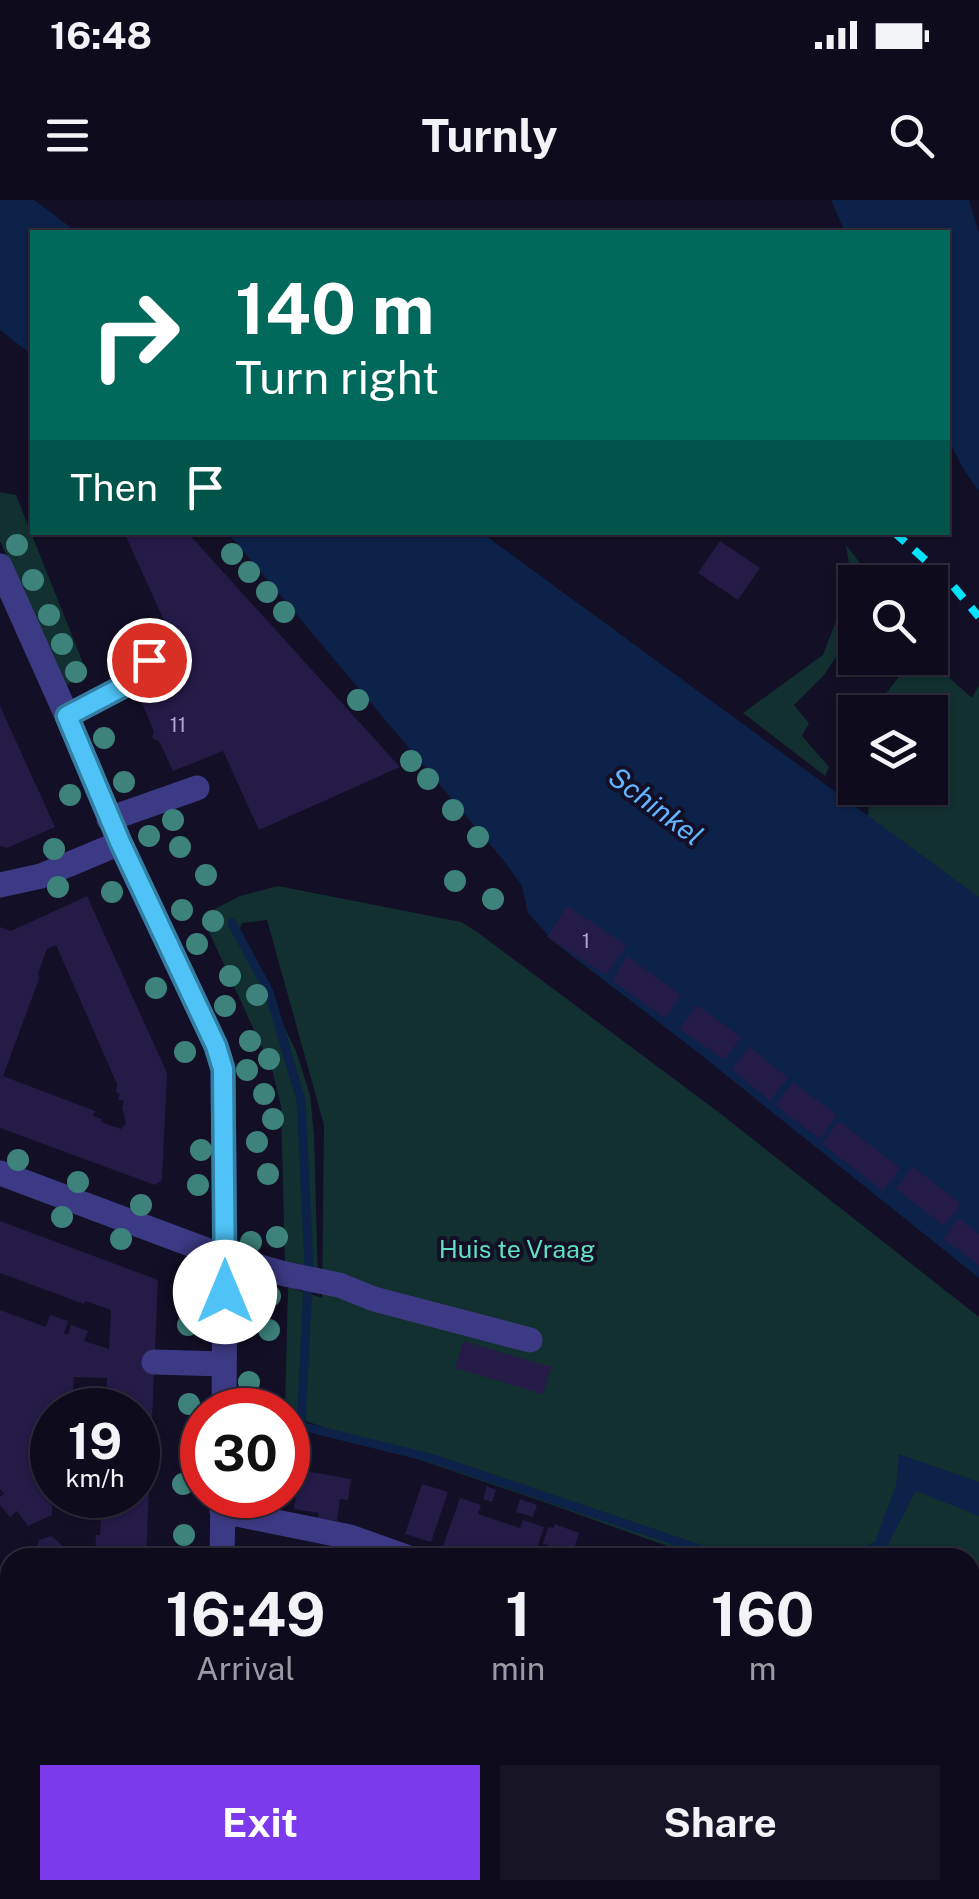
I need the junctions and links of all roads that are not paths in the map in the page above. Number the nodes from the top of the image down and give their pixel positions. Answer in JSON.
{"nodes":[{"id":1,"x":0,"y":566,"type":"edge"},
{"id":2,"x":149,"y":660,"type":"dead end"},
{"id":3,"x":67,"y":716,"type":"junction"},
{"id":4,"x":197,"y":788,"type":"dead end"},
{"id":5,"x":115,"y":831,"type":"junction"},
{"id":6,"x":0,"y":885,"type":"edge"},
{"id":7,"x":0,"y":1172,"type":"edge"},
{"id":8,"x":226,"y":1257,"type":"junction"},
{"id":9,"x":530,"y":1340,"type":"dead end"},
{"id":10,"x":154,"y":1362,"type":"dead end"},
{"id":11,"x":224,"y":1364,"type":"junction"},
{"id":12,"x":224,"y":1388,"type":"edge"},
{"id":13,"x":222,"y":1518,"type":"edge"},
{"id":14,"x":280,"y":1518,"type":"edge"},
{"id":15,"x":222,"y":1548,"type":"edge"},
{"id":16,"x":382,"y":1548,"type":"edge"}],
"edges":[{"from":1,"to":3,"type":"street"},
{"from":2,"to":3,"type":"street"},
{"from":3,"to":5,"type":"street"},
{"from":4,"to":5,"type":"street"},
{"from":5,"to":6,"type":"street"},
{"from":5,"to":8,"type":"street"},
{"from":7,"to":8,"type":"street"},
{"from":8,"to":9,"type":"street"},
{"from":8,"to":11,"type":"street"},
{"from":10,"to":11,"type":"street"},
{"from":11,"to":12,"type":"street"},
{"from":13,"to":15,"type":"street"},
{"from":14,"to":16,"type":"street"}]}
